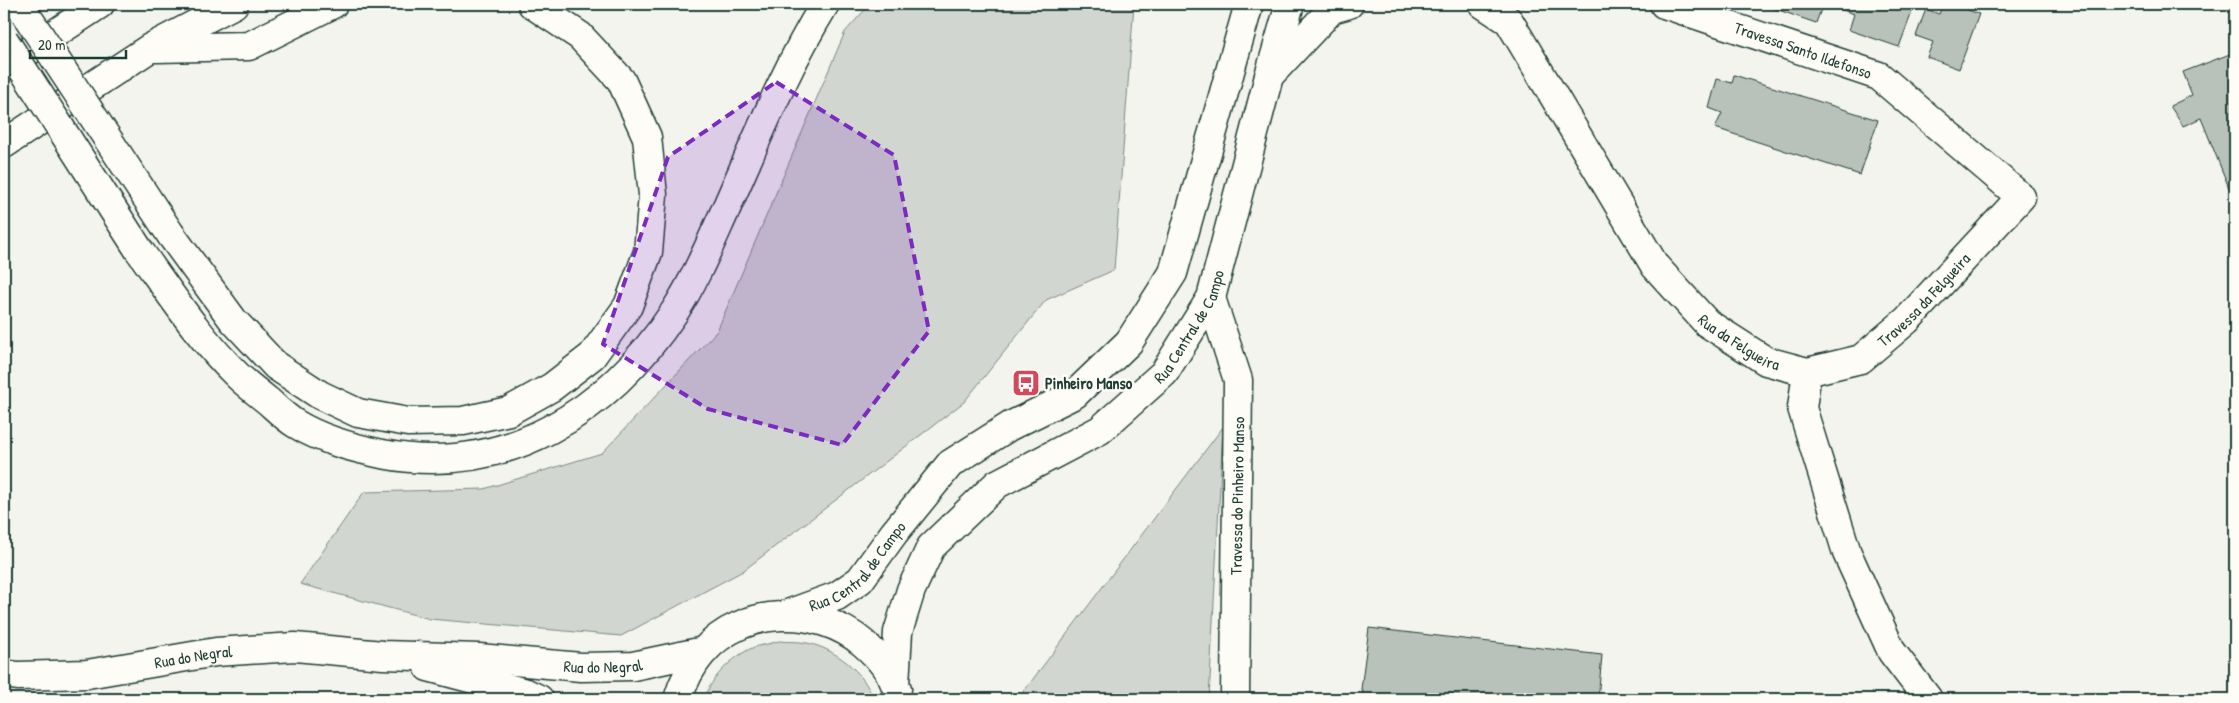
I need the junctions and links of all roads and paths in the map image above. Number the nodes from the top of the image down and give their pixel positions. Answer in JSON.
{"nodes":[{"id":1,"x":20,"y":4,"type":"edge"},
{"id":2,"x":100,"y":4,"type":"edge"},
{"id":3,"x":234,"y":4,"type":"edge"},
{"id":4,"x":333,"y":4,"type":"edge"},
{"id":5,"x":532,"y":4,"type":"edge"},
{"id":6,"x":825,"y":4,"type":"edge"},
{"id":7,"x":1249,"y":4,"type":"edge"},
{"id":8,"x":1290,"y":4,"type":"edge"},
{"id":9,"x":1349,"y":4,"type":"edge"},
{"id":10,"x":1483,"y":4,"type":"edge"},
{"id":11,"x":1664,"y":4,"type":"edge"},
{"id":12,"x":4,"y":40,"type":"edge"},
{"id":13,"x":150,"y":48,"type":"junction"},
{"id":14,"x":4,"y":67,"type":"edge"},
{"id":15,"x":1269,"y":76,"type":"junction"},
{"id":16,"x":4,"y":144,"type":"edge"},
{"id":17,"x":2020,"y":196,"type":"joint"},
{"id":18,"x":1212,"y":298,"type":"junction"},
{"id":19,"x":1807,"y":372,"type":"junction"},
{"id":20,"x":785,"y":615,"type":"junction"},
{"id":21,"x":704,"y":651,"type":"junction"},
{"id":22,"x":383,"y":655,"type":"junction"},
{"id":23,"x":4,"y":674,"type":"edge"},
{"id":24,"x":898,"y":692,"type":"edge"},
{"id":25,"x":532,"y":697,"type":"edge"},
{"id":26,"x":678,"y":699,"type":"edge"},
{"id":27,"x":1235,"y":699,"type":"edge"},
{"id":28,"x":1928,"y":699,"type":"edge"}],
"edges":[{"from":1,"to":5,"type":"main road","bridge":true},
{"from":2,"to":14,"type":"main road"},
{"from":3,"to":13,"type":"main road"},
{"from":4,"to":13,"type":"main road"},
{"from":6,"to":12,"type":"main road","bridge":true},
{"from":7,"to":20,"type":"main road","name":"Rua Central de Campo"},
{"from":8,"to":15,"type":"main road","name":"Rua Central de Campo"},
{"from":9,"to":15,"type":"main road"},
{"from":10,"to":19,"type":"main road","name":"Rua da Felgueira"},
{"from":11,"to":17,"type":"main road","name":"Travessa Santo Ildefonso"},
{"from":13,"to":16,"type":"main road"},
{"from":15,"to":18,"type":"main road","name":"Rua Central de Campo"},
{"from":17,"to":19,"type":"main road","name":"Travessa da Felgueira"},
{"from":18,"to":24,"type":"main road","name":"Rua Central de Campo"},
{"from":18,"to":27,"type":"main road","name":"Travessa do Pinheiro Manso"},
{"from":19,"to":28,"type":"main road"},
{"from":20,"to":21,"type":"main road"},
{"from":20,"to":24,"type":"main road"},
{"from":21,"to":22,"type":"main road","name":"Rua do Negral"},
{"from":21,"to":26,"type":"main road"},
{"from":22,"to":23,"type":"main road","name":"Rua do Negral"},
{"from":22,"to":25,"type":"main road","name":"Rua do Negral"}]}
